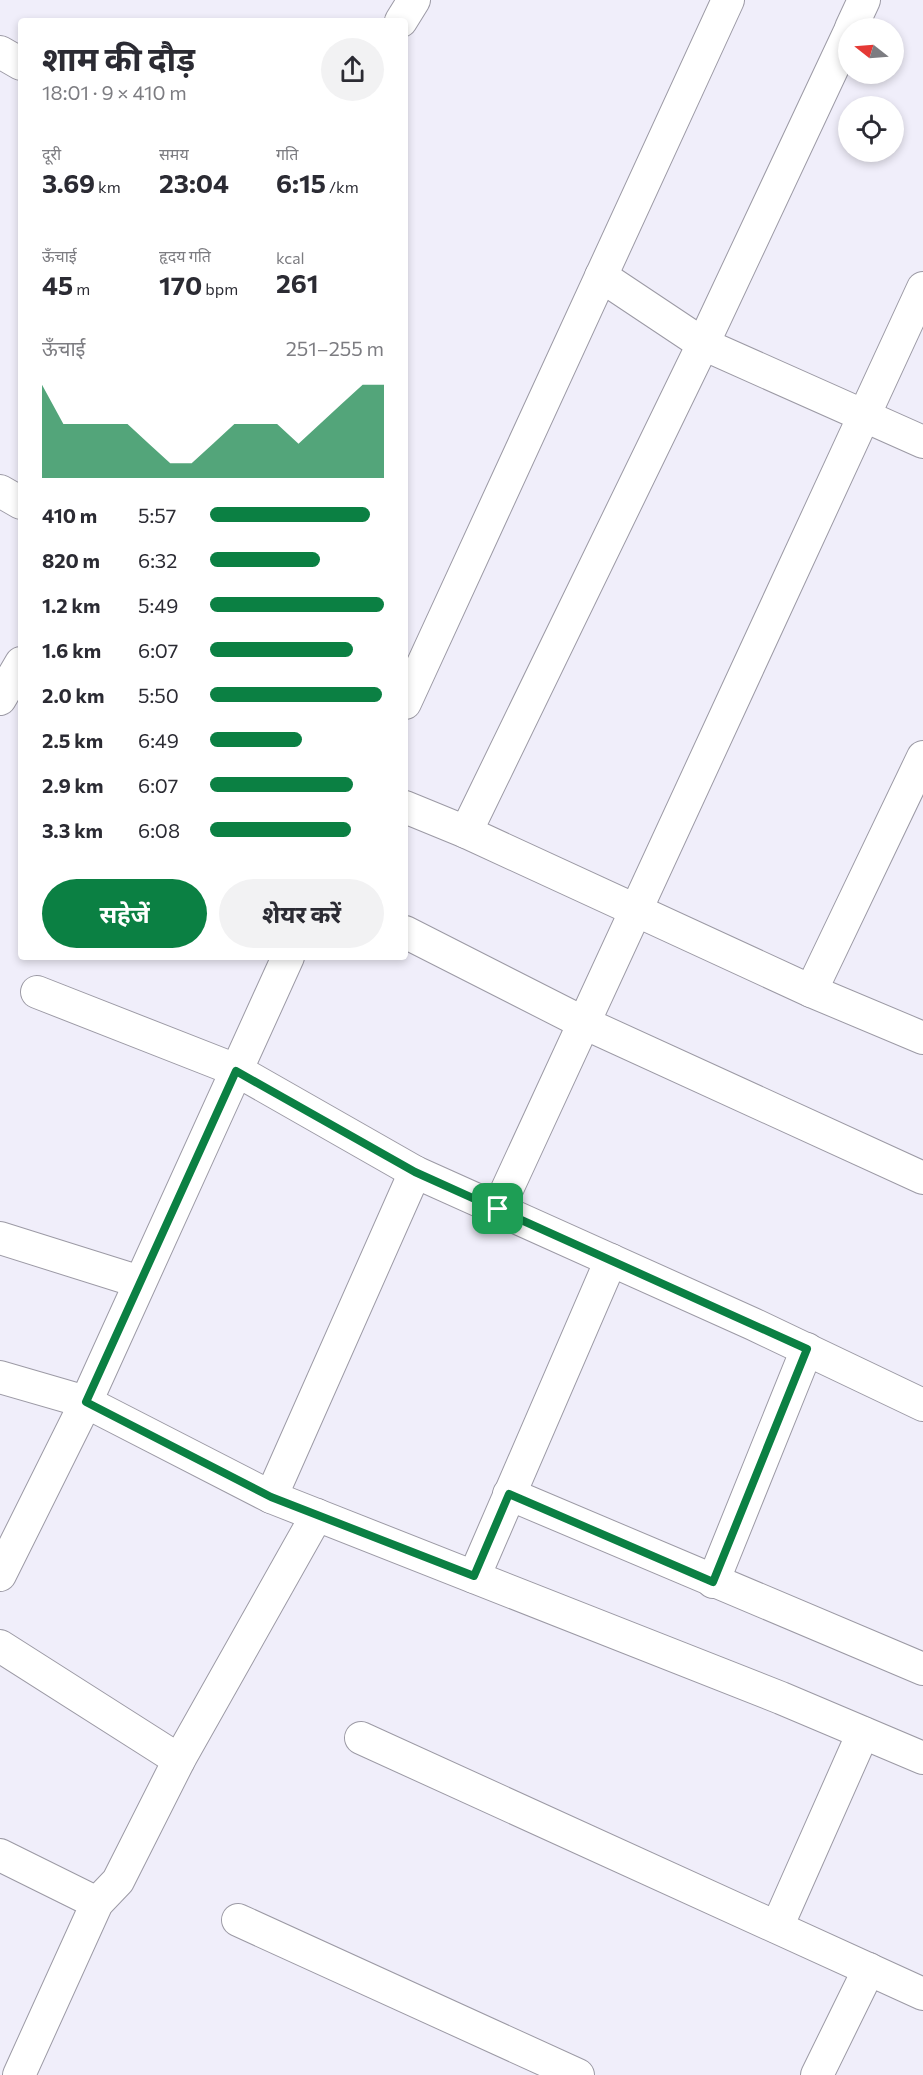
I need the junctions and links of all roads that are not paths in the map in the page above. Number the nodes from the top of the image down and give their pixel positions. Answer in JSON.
{"nodes":[{"id":1,"x":414,"y":0,"type":"edge"},
{"id":2,"x":728,"y":0,"type":"edge"},
{"id":3,"x":864,"y":0,"type":"edge"},
{"id":4,"x":403,"y":18,"type":"edge"},
{"id":5,"x":856,"y":18,"type":"edge"},
{"id":6,"x":0,"y":52,"type":"edge"},
{"id":7,"x":838,"y":56,"type":"edge"},
{"id":8,"x":18,"y":62,"type":"edge"},
{"id":9,"x":601,"y":276,"type":"junction"},
{"id":10,"x":923,"y":288,"type":"edge"},
{"id":11,"x":703,"y":344,"type":"junction"},
{"id":12,"x":864,"y":416,"type":"junction"},
{"id":13,"x":923,"y":442,"type":"edge"},
{"id":14,"x":0,"y":491,"type":"edge"},
{"id":15,"x":18,"y":501,"type":"edge"},
{"id":16,"x":18,"y":668,"type":"edge"},
{"id":17,"x":408,"y":696,"type":"edge"},
{"id":18,"x":0,"y":699,"type":"edge"},
{"id":19,"x":923,"y":757,"type":"edge"},
{"id":20,"x":408,"y":808,"type":"edge"},
{"id":21,"x":465,"y":832,"type":"junction"},
{"id":22,"x":634,"y":911,"type":"junction"},
{"id":23,"x":408,"y":934,"type":"edge"},
{"id":24,"x":287,"y":960,"type":"edge"},
{"id":25,"x":811,"y":991,"type":"junction"},
{"id":26,"x":37,"y":992,"type":"dead end"},
{"id":27,"x":584,"y":1023,"type":"junction"},
{"id":28,"x":923,"y":1038,"type":"edge"},
{"id":29,"x":236,"y":1071,"type":"junction"},
{"id":30,"x":415,"y":1172,"type":"junction"},
{"id":31,"x":923,"y":1178,"type":"edge"},
{"id":32,"x":498,"y":1209,"type":"junction"},
{"id":33,"x":0,"y":1239,"type":"edge"},
{"id":34,"x":611,"y":1260,"type":"junction"},
{"id":35,"x":140,"y":1282,"type":"junction"},
{"id":36,"x":807,"y":1349,"type":"junction"},
{"id":37,"x":0,"y":1377,"type":"edge"},
{"id":38,"x":86,"y":1402,"type":"junction"},
{"id":39,"x":923,"y":1405,"type":"edge"},
{"id":40,"x":509,"y":1494,"type":"junction"},
{"id":41,"x":271,"y":1497,"type":"junction"},
{"id":42,"x":317,"y":1515,"type":"junction"},
{"id":43,"x":0,"y":1575,"type":"edge"},
{"id":44,"x":474,"y":1576,"type":"junction"},
{"id":45,"x":713,"y":1582,"type":"junction"},
{"id":46,"x":0,"y":1647,"type":"edge"},
{"id":47,"x":923,"y":1669,"type":"edge"},
{"id":48,"x":864,"y":1733,"type":"junction"},
{"id":49,"x":361,"y":1738,"type":"dead end"},
{"id":50,"x":923,"y":1758,"type":"edge"},
{"id":51,"x":179,"y":1760,"type":"junction"},
{"id":52,"x":0,"y":1855,"type":"edge"},
{"id":53,"x":97,"y":1903,"type":"junction"},
{"id":54,"x":238,"y":1920,"type":"dead end"},
{"id":55,"x":777,"y":1927,"type":"junction"},
{"id":56,"x":869,"y":1969,"type":"junction"},
{"id":57,"x":923,"y":1994,"type":"edge"},
{"id":58,"x":19,"y":2069,"type":"edge"},
{"id":59,"x":559,"y":2071,"type":"edge"},
{"id":60,"x":817,"y":2075,"type":"edge"}],
"edges":[{"from":1,"to":4,"type":"street"},
{"from":2,"to":9,"type":"street"},
{"from":3,"to":5,"type":"street"},
{"from":6,"to":8,"type":"street"},
{"from":7,"to":11,"type":"street"},
{"from":9,"to":11,"type":"street"},
{"from":9,"to":17,"type":"street"},
{"from":10,"to":12,"type":"street"},
{"from":11,"to":12,"type":"street"},
{"from":11,"to":21,"type":"street"},
{"from":12,"to":13,"type":"street"},
{"from":12,"to":22,"type":"street"},
{"from":14,"to":15,"type":"street"},
{"from":16,"to":18,"type":"street"},
{"from":19,"to":25,"type":"street"},
{"from":20,"to":21,"type":"street"},
{"from":21,"to":22,"type":"street"},
{"from":22,"to":25,"type":"street"},
{"from":22,"to":27,"type":"street"},
{"from":23,"to":27,"type":"street"},
{"from":24,"to":29,"type":"street"},
{"from":25,"to":28,"type":"street"},
{"from":26,"to":29,"type":"street"},
{"from":27,"to":31,"type":"street"},
{"from":27,"to":32,"type":"street"},
{"from":29,"to":30,"type":"street"},
{"from":29,"to":35,"type":"street"},
{"from":30,"to":32,"type":"street"},
{"from":30,"to":41,"type":"street"},
{"from":32,"to":34,"type":"street"},
{"from":33,"to":35,"type":"street"},
{"from":34,"to":36,"type":"street"},
{"from":34,"to":40,"type":"street"},
{"from":35,"to":38,"type":"street"},
{"from":36,"to":39,"type":"street"},
{"from":36,"to":45,"type":"street"},
{"from":37,"to":38,"type":"street"},
{"from":38,"to":41,"type":"street"},
{"from":38,"to":43,"type":"street"},
{"from":40,"to":44,"type":"street"},
{"from":40,"to":45,"type":"street"},
{"from":41,"to":42,"type":"street"},
{"from":42,"to":44,"type":"street"},
{"from":42,"to":51,"type":"street"},
{"from":44,"to":48,"type":"street"},
{"from":45,"to":47,"type":"street"},
{"from":46,"to":51,"type":"street"},
{"from":48,"to":50,"type":"street"},
{"from":48,"to":55,"type":"street"},
{"from":49,"to":55,"type":"street"},
{"from":51,"to":53,"type":"street"},
{"from":52,"to":53,"type":"street"},
{"from":53,"to":58,"type":"street"},
{"from":54,"to":59,"type":"street"},
{"from":55,"to":56,"type":"street"},
{"from":56,"to":57,"type":"street"},
{"from":56,"to":60,"type":"street"}]}
